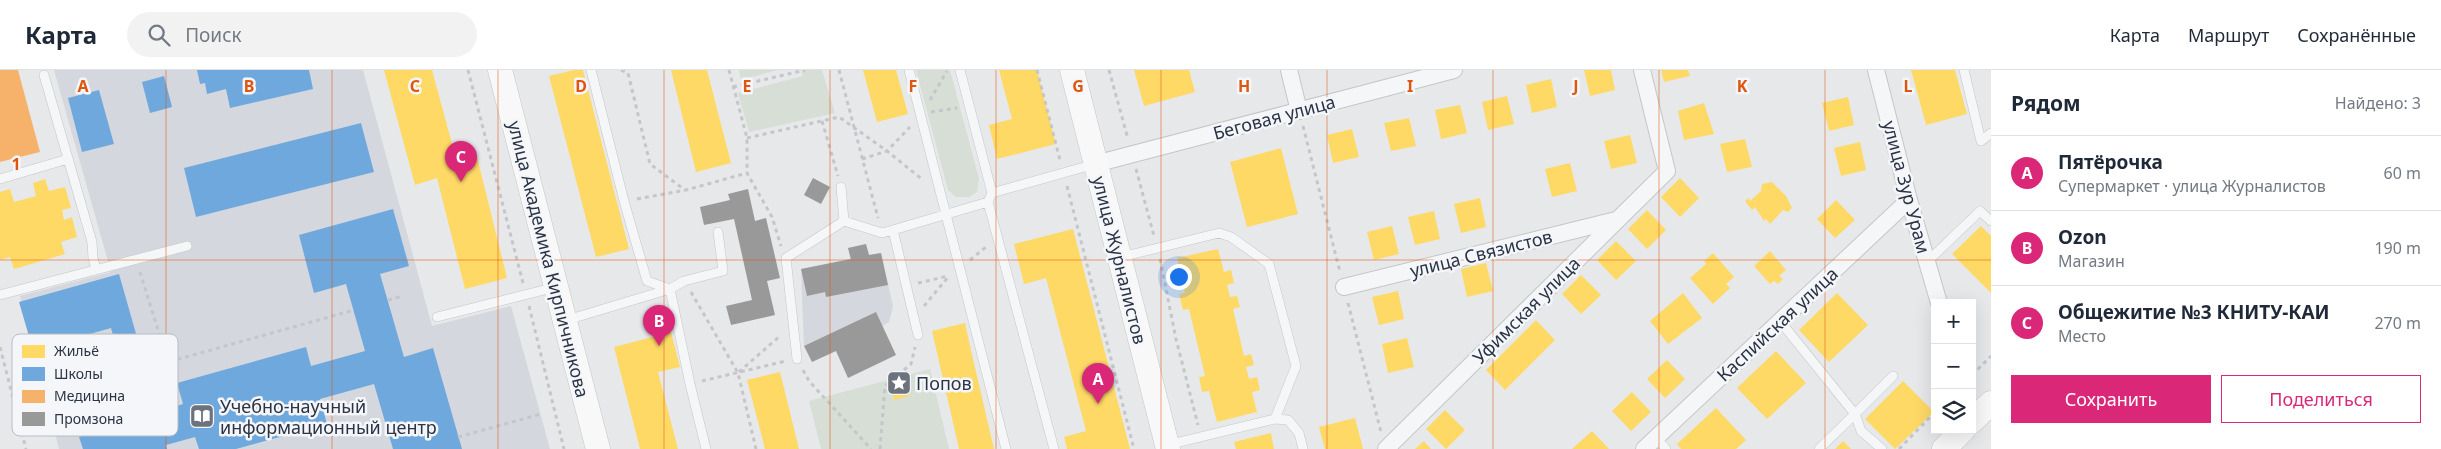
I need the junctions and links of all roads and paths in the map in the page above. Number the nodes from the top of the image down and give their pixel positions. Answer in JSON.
{"nodes":[{"id":1,"x":468,"y":70,"type":"edge"},
{"id":2,"x":500,"y":70,"type":"edge"},
{"id":3,"x":591,"y":70,"type":"edge"},
{"id":4,"x":621,"y":70,"type":"edge"},
{"id":5,"x":729,"y":70,"type":"edge"},
{"id":6,"x":805,"y":70,"type":"edge"},
{"id":7,"x":839,"y":70,"type":"edge"},
{"id":8,"x":909,"y":70,"type":"edge"},
{"id":9,"x":948,"y":70,"type":"edge"},
{"id":10,"x":960,"y":70,"type":"edge"},
{"id":11,"x":1037,"y":70,"type":"edge"},
{"id":12,"x":1072,"y":70,"type":"edge"},
{"id":13,"x":1289,"y":70,"type":"edge"},
{"id":14,"x":1454,"y":70,"type":"edge"},
{"id":15,"x":1642,"y":70,"type":"edge"},
{"id":16,"x":1876,"y":70,"type":"edge"},
{"id":17,"x":1964,"y":70,"type":"edge"},
{"id":18,"x":797,"y":71,"type":"edge"},
{"id":19,"x":44,"y":75,"type":"dead end"},
{"id":20,"x":733,"y":87,"type":"junction"},
{"id":21,"x":970,"y":106,"type":"junction"},
{"id":22,"x":1299,"y":111,"type":"junction"},
{"id":23,"x":921,"y":114,"type":"junction"},
{"id":24,"x":822,"y":121,"type":"junction"},
{"id":25,"x":854,"y":128,"type":"junction"},
{"id":26,"x":1991,"y":133,"type":"edge"},
{"id":27,"x":747,"y":138,"type":"junction"},
{"id":28,"x":887,"y":151,"type":"junction"},
{"id":29,"x":68,"y":159,"type":"junction"},
{"id":30,"x":862,"y":159,"type":"junction"},
{"id":31,"x":1095,"y":164,"type":"junction"},
{"id":32,"x":747,"y":173,"type":"junction"},
{"id":33,"x":1063,"y":173,"type":"junction"},
{"id":34,"x":0,"y":179,"type":"edge"},
{"id":35,"x":841,"y":187,"type":"joint"},
{"id":36,"x":686,"y":190,"type":"junction"},
{"id":37,"x":992,"y":193,"type":"junction"},
{"id":38,"x":942,"y":197,"type":"junction"},
{"id":39,"x":1909,"y":200,"type":"junction"},
{"id":40,"x":624,"y":201,"type":"junction"},
{"id":41,"x":988,"y":202,"type":"junction"},
{"id":42,"x":947,"y":214,"type":"junction"},
{"id":43,"x":1618,"y":220,"type":"junction"},
{"id":44,"x":844,"y":221,"type":"junction"},
{"id":45,"x":1991,"y":221,"type":"edge"},
{"id":46,"x":893,"y":230,"type":"junction"},
{"id":47,"x":718,"y":232,"type":"dead end"},
{"id":48,"x":882,"y":233,"type":"junction"},
{"id":49,"x":187,"y":246,"type":"dead end"},
{"id":50,"x":1119,"y":257,"type":"junction"},
{"id":51,"x":786,"y":258,"type":"junction"},
{"id":52,"x":136,"y":260,"type":"junction"},
{"id":53,"x":1927,"y":262,"type":"junction"},
{"id":54,"x":96,"y":270,"type":"junction"},
{"id":55,"x":949,"y":276,"type":"dead end"},
{"id":56,"x":684,"y":280,"type":"junction"},
{"id":57,"x":907,"y":286,"type":"junction"},
{"id":58,"x":556,"y":287,"type":"junction"},
{"id":59,"x":1344,"y":287,"type":"dead end"},
{"id":60,"x":670,"y":289,"type":"junction"},
{"id":61,"x":526,"y":294,"type":"junction"},
{"id":62,"x":0,"y":295,"type":"edge"},
{"id":63,"x":403,"y":296,"type":"dead end"},
{"id":64,"x":1938,"y":299,"type":"edge"},
{"id":65,"x":388,"y":300,"type":"dead end"},
{"id":66,"x":354,"y":310,"type":"dead end"},
{"id":67,"x":437,"y":317,"type":"dead end"},
{"id":68,"x":565,"y":321,"type":"junction"},
{"id":69,"x":1780,"y":321,"type":"junction"},
{"id":70,"x":793,"y":325,"type":"junction"},
{"id":71,"x":159,"y":334,"type":"edge"},
{"id":72,"x":918,"y":335,"type":"joint"},
{"id":73,"x":0,"y":347,"type":"edge"},
{"id":74,"x":1991,"y":356,"type":"edge"},
{"id":75,"x":178,"y":359,"type":"edge"},
{"id":76,"x":797,"y":359,"type":"junction"},
{"id":77,"x":1976,"y":370,"type":"edge"},
{"id":78,"x":738,"y":373,"type":"junction"},
{"id":79,"x":1893,"y":376,"type":"dead end"},
{"id":80,"x":690,"y":384,"type":"junction"},
{"id":81,"x":12,"y":394,"type":"edge"},
{"id":82,"x":541,"y":414,"type":"dead end"},
{"id":83,"x":1855,"y":414,"type":"junction"},
{"id":84,"x":1931,"y":416,"type":"edge"},
{"id":85,"x":1275,"y":419,"type":"junction"},
{"id":86,"x":1959,"y":434,"type":"edge"},
{"id":87,"x":23,"y":436,"type":"edge"},
{"id":88,"x":458,"y":438,"type":"dead end"},
{"id":89,"x":1655,"y":445,"type":"edge"},
{"id":90,"x":1167,"y":447,"type":"edge"},
{"id":91,"x":26,"y":449,"type":"edge"},
{"id":92,"x":564,"y":449,"type":"edge"},
{"id":93,"x":598,"y":449,"type":"edge"},
{"id":94,"x":706,"y":449,"type":"edge"},
{"id":95,"x":756,"y":449,"type":"edge"},
{"id":96,"x":871,"y":449,"type":"edge"},
{"id":97,"x":880,"y":449,"type":"edge"},
{"id":98,"x":1006,"y":449,"type":"edge"},
{"id":99,"x":1054,"y":449,"type":"edge"},
{"id":100,"x":1134,"y":449,"type":"edge"},
{"id":101,"x":1303,"y":449,"type":"edge"},
{"id":102,"x":1386,"y":449,"type":"edge"},
{"id":103,"x":1819,"y":449,"type":"edge"},
{"id":104,"x":1882,"y":449,"type":"edge"},
{"id":105,"x":1898,"y":449,"type":"edge"},
{"id":106,"x":1944,"y":449,"type":"edge"}],
"edges":[{"from":1,"to":61,"type":"path"},
{"from":2,"to":58,"type":"street","name":"улица Академика Кирпичникова"},
{"from":3,"to":40,"type":"lane"},
{"from":4,"to":36,"type":"path"},
{"from":5,"to":20,"type":"path"},
{"from":6,"to":18,"type":"path"},
{"from":7,"to":25,"type":"path"},
{"from":8,"to":23,"type":"lane"},
{"from":9,"to":23,"type":"path"},
{"from":10,"to":21,"type":"lane"},
{"from":11,"to":33,"type":"path"},
{"from":12,"to":31,"type":"street","name":"улица Журналистов"},
{"from":13,"to":22,"type":"street"},
{"from":14,"to":22,"type":"street","name":"Беговая улица"},
{"from":15,"to":43,"type":"street","name":"Уфимская улица"},
{"from":16,"to":39,"type":"street","name":"улица Зур Урам"},
{"from":17,"to":26,"type":"lane"},
{"from":18,"to":20,"type":"path"},
{"from":19,"to":29,"type":"lane"},
{"from":20,"to":27,"type":"path"},
{"from":21,"to":23,"type":"path"},
{"from":21,"to":37,"type":"lane"},
{"from":22,"to":31,"type":"street","name":"Беговая улица"},
{"from":23,"to":28,"type":"path"},
{"from":23,"to":38,"type":"lane"},
{"from":24,"to":25,"type":"path"},
{"from":24,"to":27,"type":"path"},
{"from":24,"to":35,"type":"path"},
{"from":25,"to":28,"type":"path"},
{"from":25,"to":30,"type":"path"},
{"from":27,"to":32,"type":"path"},
{"from":28,"to":30,"type":"path"},
{"from":28,"to":38,"type":"path"},
{"from":29,"to":34,"type":"lane"},
{"from":29,"to":54,"type":"lane"},
{"from":30,"to":48,"type":"path"},
{"from":31,"to":33,"type":"lane"},
{"from":31,"to":50,"type":"street","name":"улица Журналистов"},
{"from":32,"to":36,"type":"path"},
{"from":32,"to":51,"type":"path"},
{"from":33,"to":37,"type":"lane"},
{"from":33,"to":100,"type":"path"},
{"from":35,"to":44,"type":"lane"},
{"from":36,"to":40,"type":"path"},
{"from":37,"to":41,"type":"lane"},
{"from":38,"to":42,"type":"lane"},
{"from":39,"to":53,"type":"street","name":"улица Зур Урам"},
{"from":39,"to":69,"type":"street","name":"Каспийская улица"},
{"from":40,"to":60,"type":"lane"},
{"from":41,"to":42,"type":"lane"},
{"from":41,"to":99,"type":"lane"},
{"from":42,"to":46,"type":"lane"},
{"from":42,"to":98,"type":"lane"},
{"from":43,"to":59,"type":"street","name":"улица Связистов"},
{"from":43,"to":102,"type":"street","name":"Уфимская улица"},
{"from":44,"to":48,"type":"lane"},
{"from":44,"to":51,"type":"lane"},
{"from":45,"to":53,"type":"lane"},
{"from":46,"to":48,"type":"lane"},
{"from":46,"to":57,"type":"lane"},
{"from":47,"to":56,"type":"lane"},
{"from":49,"to":52,"type":"lane"},
{"from":50,"to":85,"type":"lane"},
{"from":50,"to":90,"type":"street","name":"улица Журналистов"},
{"from":51,"to":70,"type":"lane"},
{"from":52,"to":54,"type":"lane"},
{"from":52,"to":71,"type":"path"},
{"from":53,"to":64,"type":"street","name":"улица Зур Урам"},
{"from":54,"to":62,"type":"lane"},
{"from":55,"to":57,"type":"path"},
{"from":56,"to":60,"type":"lane"},
{"from":56,"to":78,"type":"path"},
{"from":57,"to":72,"type":"lane"},
{"from":58,"to":61,"type":"lane"},
{"from":58,"to":68,"type":"street","name":"улица Академика Кирпичникова"},
{"from":60,"to":68,"type":"lane"},
{"from":60,"to":80,"type":"lane"},
{"from":61,"to":67,"type":"lane"},
{"from":61,"to":92,"type":"path"},
{"from":63,"to":65,"type":"path"},
{"from":66,"to":75,"type":"path"},
{"from":68,"to":93,"type":"street","name":"улица Академика Кирпичникова"},
{"from":69,"to":83,"type":"lane"},
{"from":69,"to":89,"type":"street","name":"Каспийская улица"},
{"from":70,"to":76,"type":"lane"},
{"from":70,"to":78,"type":"path"},
{"from":72,"to":97,"type":"path"},
{"from":73,"to":81,"type":"path"},
{"from":74,"to":77,"type":"path"},
{"from":76,"to":78,"type":"path"},
{"from":76,"to":96,"type":"path"},
{"from":78,"to":80,"type":"path"},
{"from":78,"to":95,"type":"path"},
{"from":79,"to":83,"type":"lane"},
{"from":80,"to":94,"type":"lane"},
{"from":82,"to":88,"type":"path"},
{"from":83,"to":103,"type":"lane"},
{"from":83,"to":104,"type":"lane"},
{"from":84,"to":105,"type":"path"},
{"from":85,"to":90,"type":"lane"},
{"from":85,"to":101,"type":"lane"},
{"from":86,"to":106,"type":"street"},
{"from":87,"to":91,"type":"path"}]}
